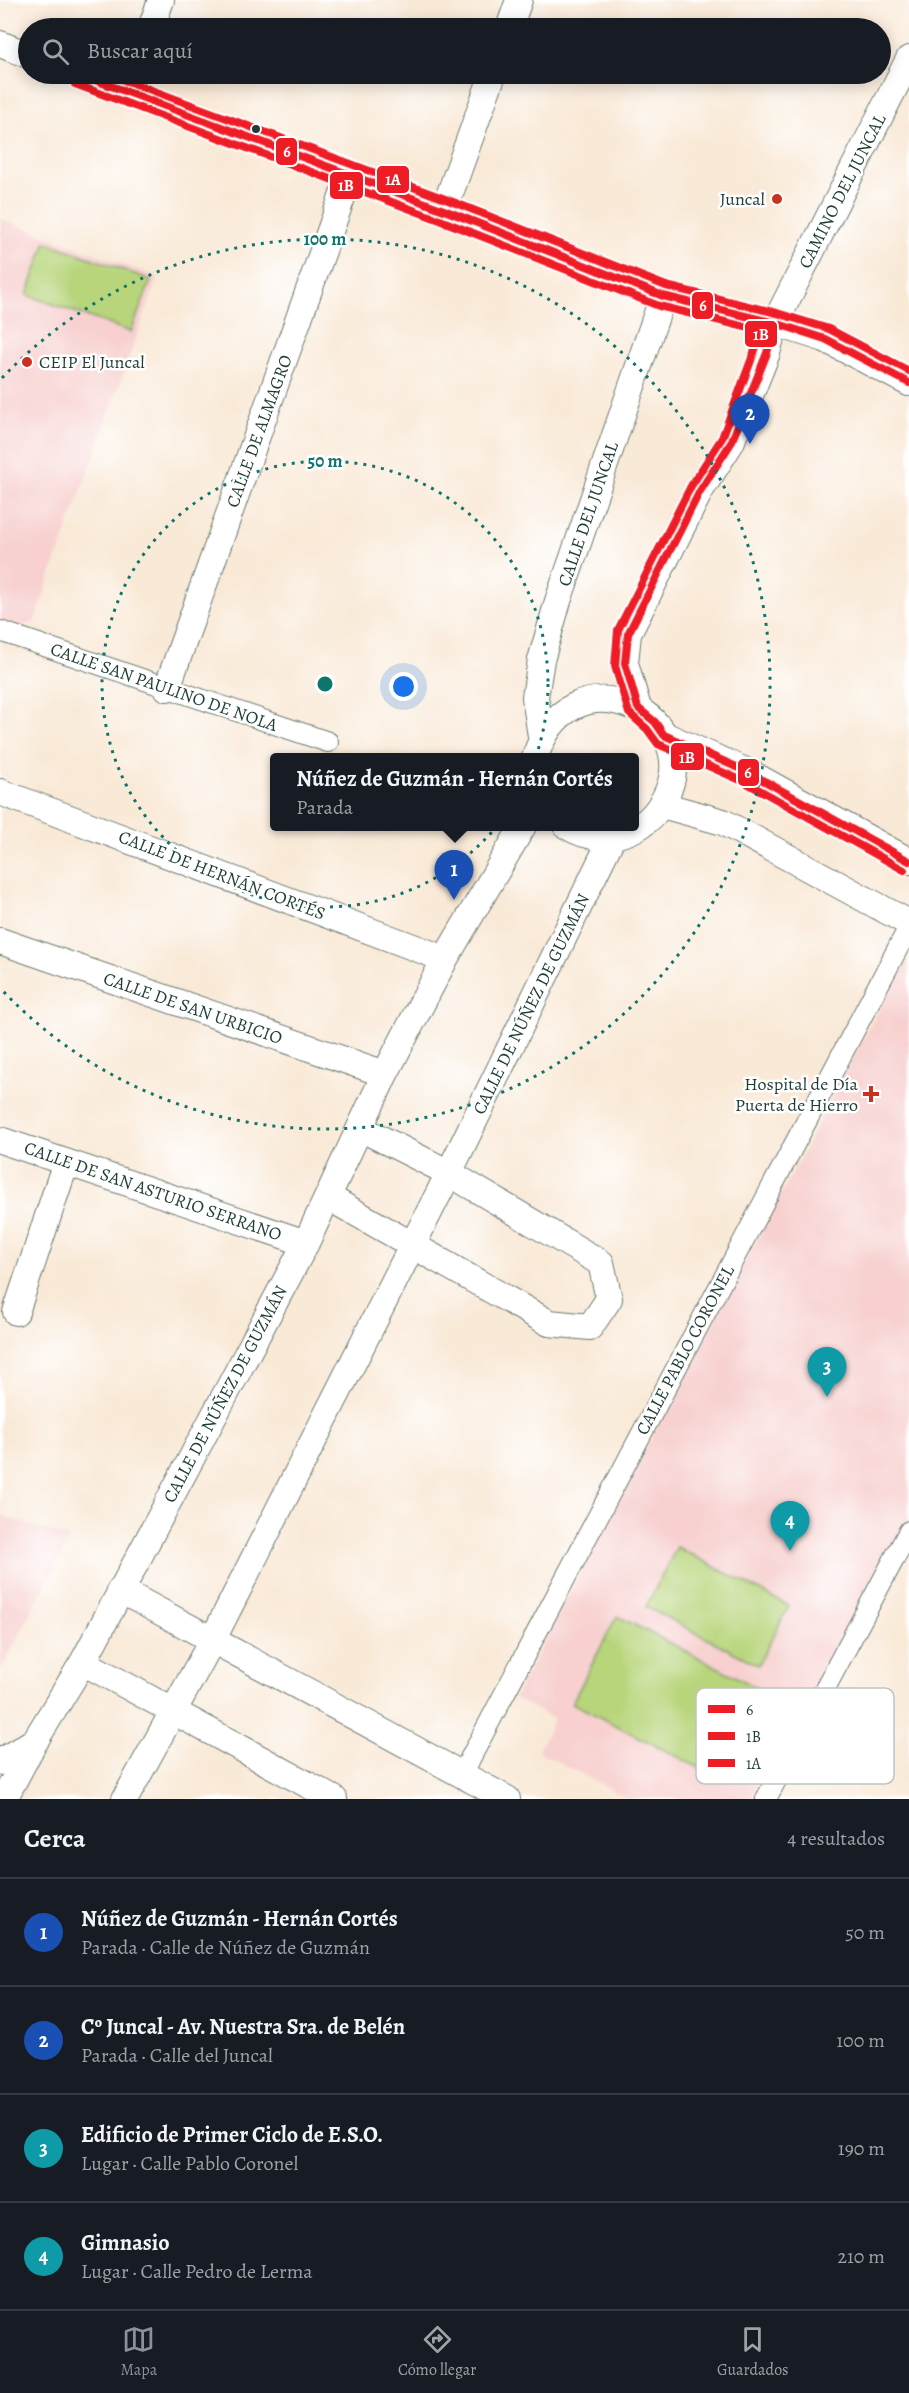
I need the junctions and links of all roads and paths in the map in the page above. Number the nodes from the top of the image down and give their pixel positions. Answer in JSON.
{"nodes":[{"id":1,"x":161,"y":0,"type":"edge"},
{"id":2,"x":519,"y":0,"type":"edge"},
{"id":3,"x":155,"y":18,"type":"edge"},
{"id":4,"x":513,"y":18,"type":"edge"},
{"id":5,"x":0,"y":44,"type":"edge"},
{"id":6,"x":18,"y":51,"type":"edge"},
{"id":7,"x":909,"y":59,"type":"edge"},
{"id":8,"x":134,"y":84,"type":"edge"},
{"id":9,"x":489,"y":84,"type":"edge"},
{"id":10,"x":350,"y":175,"type":"junction"},
{"id":11,"x":444,"y":210,"type":"junction"},
{"id":12,"x":663,"y":296,"type":"junction"},
{"id":13,"x":775,"y":323,"type":"junction"},
{"id":14,"x":909,"y":383,"type":"edge"},
{"id":15,"x":0,"y":631,"type":"edge"},
{"id":16,"x":167,"y":688,"type":"junction"},
{"id":17,"x":638,"y":708,"type":"junction"},
{"id":18,"x":664,"y":735,"type":"junction"},
{"id":19,"x":328,"y":742,"type":"dead end"},
{"id":20,"x":538,"y":747,"type":"edge"},
{"id":21,"x":0,"y":792,"type":"edge"},
{"id":22,"x":662,"y":805,"type":"junction"},
{"id":23,"x":639,"y":827,"type":"edge"},
{"id":24,"x":520,"y":831,"type":"edge"},
{"id":25,"x":575,"y":831,"type":"edge"},
{"id":26,"x":631,"y":831,"type":"edge"},
{"id":27,"x":613,"y":836,"type":"junction"},
{"id":28,"x":909,"y":861,"type":"edge"},
{"id":29,"x":909,"y":925,"type":"edge"},
{"id":30,"x":0,"y":941,"type":"edge"},
{"id":31,"x":445,"y":959,"type":"junction"},
{"id":32,"x":385,"y":1074,"type":"junction"},
{"id":33,"x":360,"y":1128,"type":"junction"},
{"id":34,"x":0,"y":1140,"type":"edge"},
{"id":35,"x":66,"y":1162,"type":"junction"},
{"id":36,"x":449,"y":1173,"type":"junction"},
{"id":37,"x":328,"y":1197,"type":"junction"},
{"id":38,"x":306,"y":1243,"type":"junction"},
{"id":39,"x":412,"y":1245,"type":"junction"},
{"id":40,"x":16,"y":1312,"type":"dead end"},
{"id":41,"x":909,"y":1531,"type":"edge"},
{"id":42,"x":120,"y":1590,"type":"junction"},
{"id":43,"x":213,"y":1639,"type":"junction"},
{"id":44,"x":83,"y":1662,"type":"junction"},
{"id":45,"x":825,"y":1688,"type":"edge"},
{"id":46,"x":173,"y":1710,"type":"junction"},
{"id":47,"x":36,"y":1739,"type":"junction"},
{"id":48,"x":0,"y":1762,"type":"edge"},
{"id":49,"x":462,"y":1774,"type":"junction"},
{"id":50,"x":774,"y":1784,"type":"edge"},
{"id":51,"x":4,"y":1799,"type":"edge"},
{"id":52,"x":125,"y":1799,"type":"edge"},
{"id":53,"x":334,"y":1799,"type":"edge"},
{"id":54,"x":507,"y":1799,"type":"edge"},
{"id":55,"x":766,"y":1799,"type":"edge"}],
"edges":[{"from":1,"to":3,"type":"street"},
{"from":2,"to":4,"type":"street"},
{"from":5,"to":6,"type":"street"},
{"from":7,"to":13,"type":"street","name":"CAMINO DEL JUNCAL"},
{"from":8,"to":10,"type":"street"},
{"from":9,"to":11,"type":"street"},
{"from":10,"to":11,"type":"street"},
{"from":10,"to":16,"type":"street","name":"CALLE DE ALMAGRO"},
{"from":11,"to":12,"type":"street"},
{"from":12,"to":13,"type":"street"},
{"from":12,"to":20,"type":"street","name":"CALLE DEL JUNCAL"},
{"from":13,"to":14,"type":"street"},
{"from":13,"to":17,"type":"street"},
{"from":15,"to":16,"type":"street","name":"CALLE SAN PAULINO DE NOLA"},
{"from":16,"to":19,"type":"street","name":"CALLE SAN PAULINO DE NOLA"},
{"from":17,"to":18,"type":"street"},
{"from":17,"to":20,"type":"street"},
{"from":18,"to":22,"type":"street"},
{"from":18,"to":28,"type":"street"},
{"from":21,"to":31,"type":"street","name":"CALLE DE HERNÁN CORTÉS"},
{"from":22,"to":23,"type":"street"},
{"from":22,"to":29,"type":"street"},
{"from":24,"to":31,"type":"street","name":"CALLE DE NÚÑEZ DE GUZMÁN"},
{"from":25,"to":27,"type":"street"},
{"from":26,"to":27,"type":"street"},
{"from":27,"to":36,"type":"street","name":"CALLE DE NÚÑEZ DE GUZMÁN"},
{"from":29,"to":49,"type":"street","name":"CALLE PABLO CORONEL"},
{"from":30,"to":32,"type":"street","name":"CALLE DE SAN URBICIO"},
{"from":31,"to":32,"type":"street","name":"CALLE DE NÚÑEZ DE GUZMÁN"},
{"from":32,"to":33,"type":"street","name":"CALLE DE NÚÑEZ DE GUZMÁN"},
{"from":33,"to":36,"type":"street"},
{"from":33,"to":37,"type":"street","name":"CALLE DE NÚÑEZ DE GUZMÁN"},
{"from":34,"to":35,"type":"street","name":"CALLE DE SAN ASTURIO SERRANO"},
{"from":35,"to":38,"type":"street","name":"CALLE DE SAN ASTURIO SERRANO"},
{"from":35,"to":40,"type":"street"},
{"from":36,"to":39,"type":"street","name":"CALLE DE NÚÑEZ DE GUZMÁN"},
{"from":36,"to":39,"type":"street"},
{"from":37,"to":38,"type":"street","name":"CALLE DE NÚÑEZ DE GUZMÁN"},
{"from":37,"to":39,"type":"street"},
{"from":38,"to":42,"type":"street","name":"CALLE DE NÚÑEZ DE GUZMÁN"},
{"from":39,"to":43,"type":"street","name":"CALLE DE NÚÑEZ DE GUZMÁN"},
{"from":41,"to":45,"type":"street"},
{"from":42,"to":43,"type":"street"},
{"from":42,"to":44,"type":"street","name":"CALLE DE NÚÑEZ DE GUZMÁN"},
{"from":43,"to":46,"type":"street","name":"CALLE DE NÚÑEZ DE GUZMÁN"},
{"from":43,"to":49,"type":"street"},
{"from":44,"to":46,"type":"street"},
{"from":44,"to":47,"type":"street","name":"CALLE DE NÚÑEZ DE GUZMÁN"},
{"from":46,"to":52,"type":"street","name":"CALLE DE NÚÑEZ DE GUZMÁN"},
{"from":46,"to":53,"type":"street"},
{"from":47,"to":48,"type":"street"},
{"from":47,"to":51,"type":"street","name":"CALLE DE NÚÑEZ DE GUZMÁN"},
{"from":49,"to":54,"type":"street"},
{"from":50,"to":55,"type":"street"}]}
